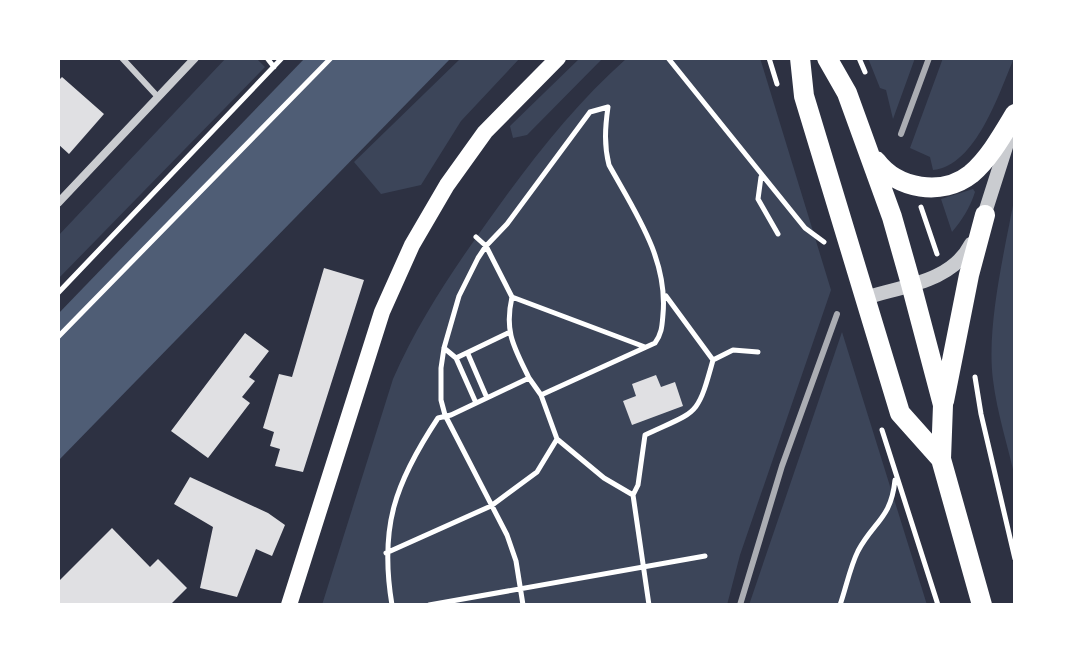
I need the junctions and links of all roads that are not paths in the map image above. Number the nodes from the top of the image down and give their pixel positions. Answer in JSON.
{"nodes":[{"id":1,"x":122,"y":58,"type":"edge"},
{"id":2,"x":195,"y":58,"type":"edge"},
{"id":3,"x":558,"y":58,"type":"edge"},
{"id":4,"x":800,"y":58,"type":"edge"},
{"id":5,"x":827,"y":58,"type":"edge"},
{"id":6,"x":158,"y":97,"type":"junction"},
{"id":7,"x":1015,"y":116,"type":"edge"},
{"id":8,"x":869,"y":151,"type":"junction"},
{"id":9,"x":58,"y":203,"type":"edge"},
{"id":10,"x":985,"y":215,"type":"junction"},
{"id":11,"x":911,"y":284,"type":"junction"},
{"id":12,"x":865,"y":298,"type":"junction"},
{"id":13,"x":943,"y":405,"type":"junction"},
{"id":14,"x":941,"y":459,"type":"junction"},
{"id":15,"x":289,"y":605,"type":"edge"},
{"id":16,"x":982,"y":605,"type":"edge"}],
"edges":[{"from":1,"to":6,"type":"lane"},
{"from":2,"to":6,"type":"street"},
{"from":3,"to":15,"type":"main road"},
{"from":4,"to":12,"type":"main road"},
{"from":5,"to":8,"type":"main road"},
{"from":6,"to":9,"type":"street"},
{"from":7,"to":8,"type":"main road"},
{"from":7,"to":10,"type":"street"},
{"from":8,"to":11,"type":"main road"},
{"from":10,"to":11,"type":"street"},
{"from":10,"to":13,"type":"main road"},
{"from":11,"to":12,"type":"street"},
{"from":11,"to":13,"type":"main road"},
{"from":12,"to":14,"type":"main road"},
{"from":13,"to":14,"type":"main road"},
{"from":14,"to":16,"type":"main road"}]}
